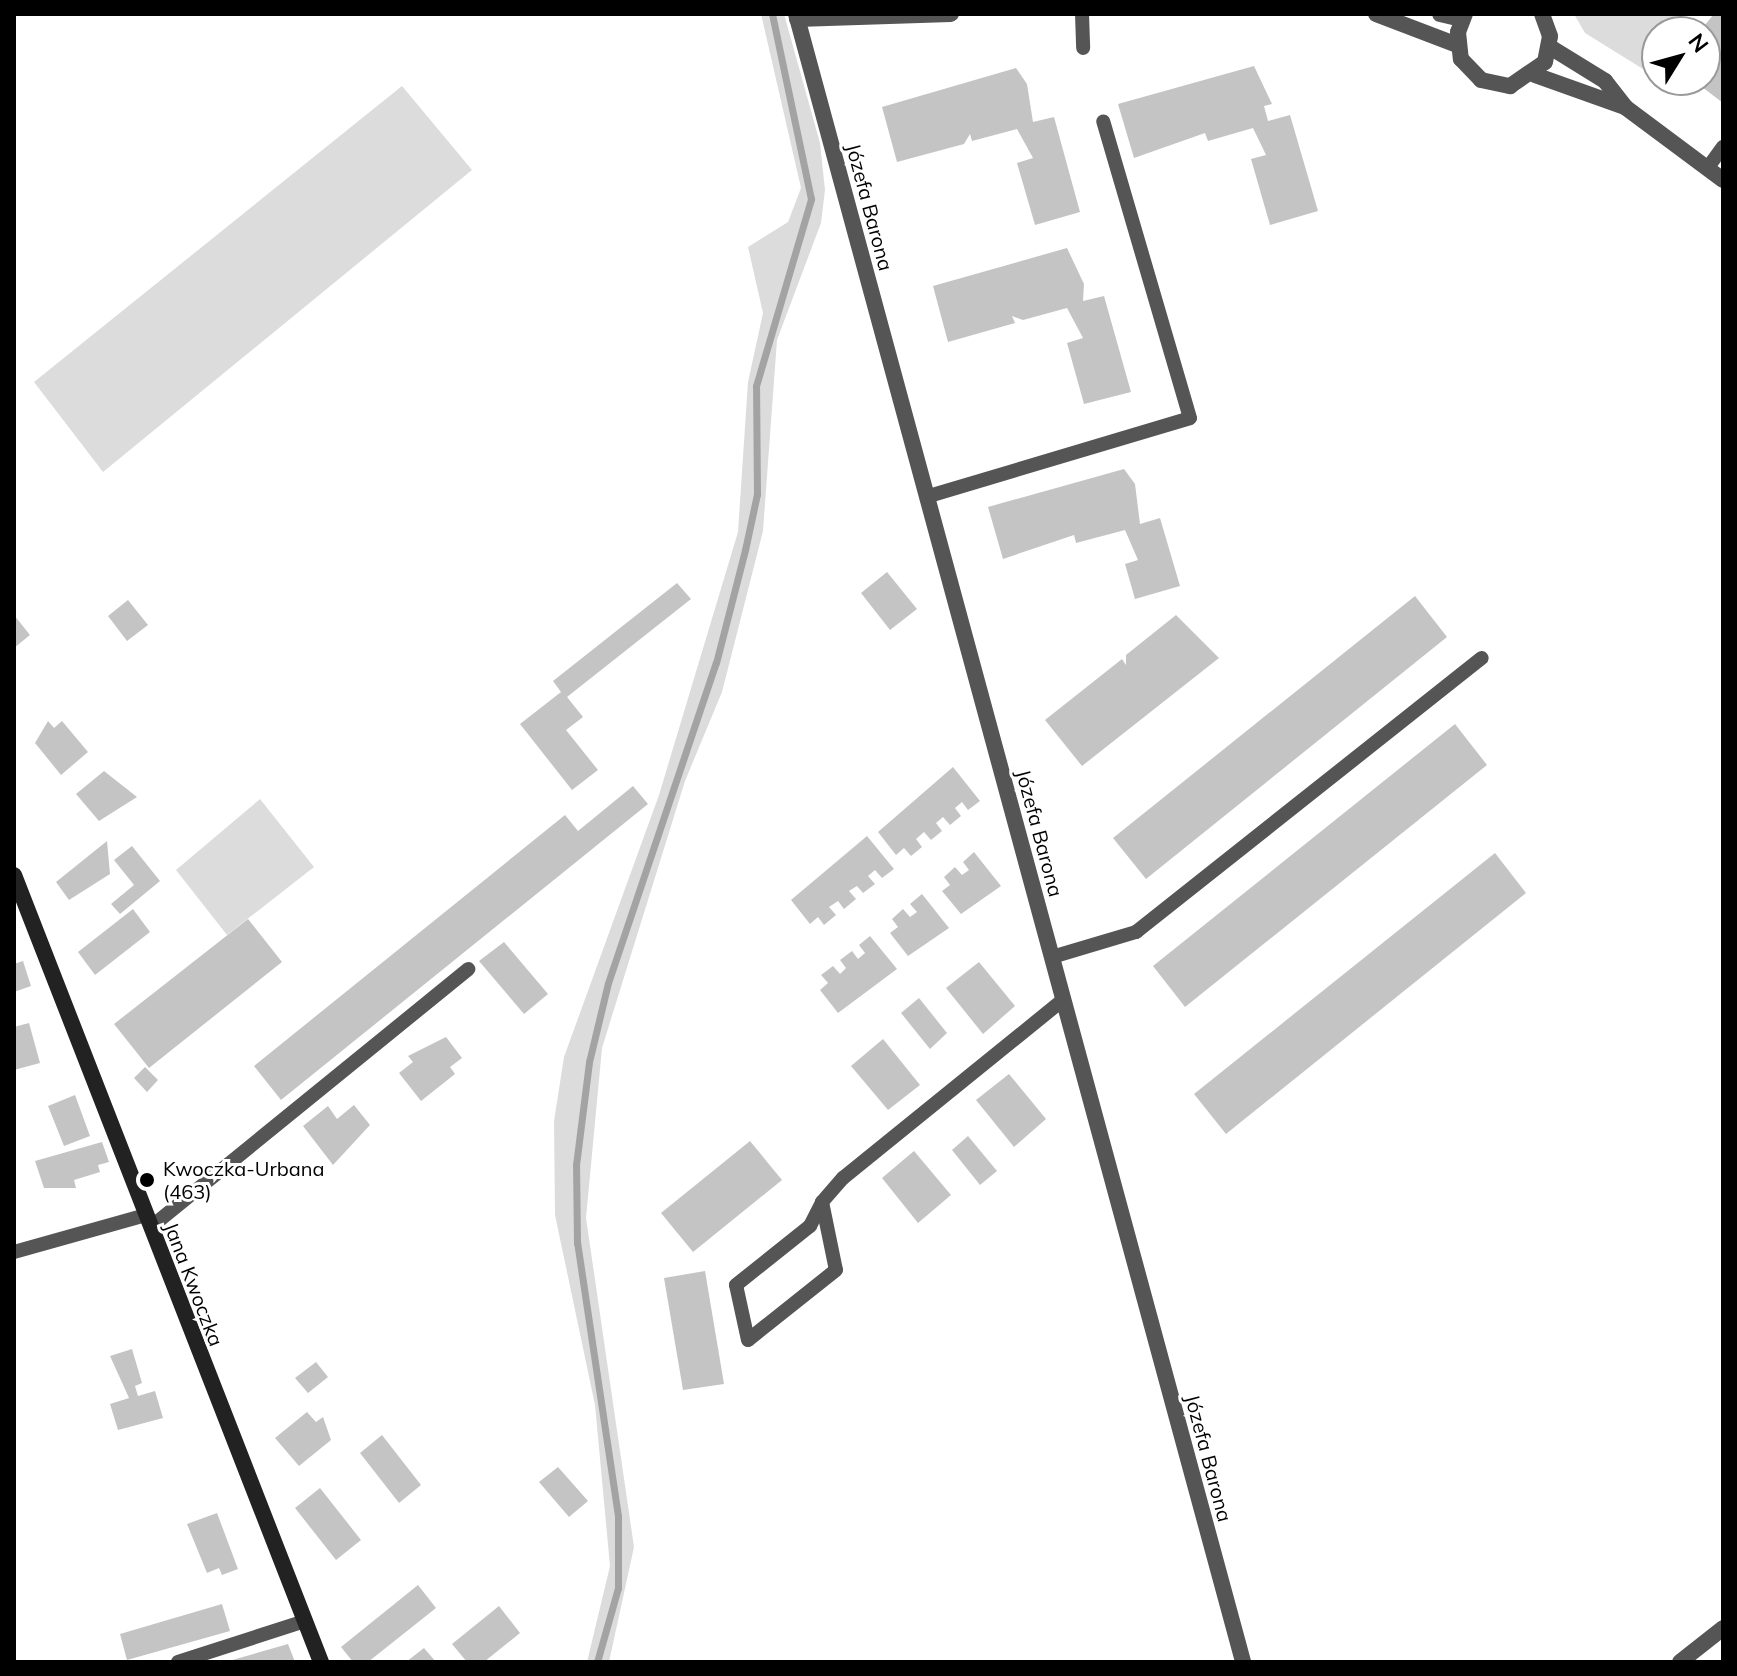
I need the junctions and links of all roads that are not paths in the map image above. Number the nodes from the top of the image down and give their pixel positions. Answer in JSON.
{"nodes":[{"id":1,"x":951,"y":14,"type":"edge"},
{"id":2,"x":1082,"y":14,"type":"edge"},
{"id":3,"x":1376,"y":14,"type":"edge"},
{"id":4,"x":1440,"y":14,"type":"edge"},
{"id":5,"x":1542,"y":14,"type":"edge"},
{"id":6,"x":796,"y":16,"type":"edge"},
{"id":7,"x":1463,"y":17,"type":"edge"},
{"id":8,"x":1457,"y":45,"type":"junction"},
{"id":9,"x":1550,"y":47,"type":"junction"},
{"id":10,"x":1083,"y":48,"type":"dead end"},
{"id":11,"x":1535,"y":75,"type":"junction"},
{"id":12,"x":1625,"y":107,"type":"junction"},
{"id":13,"x":1103,"y":121,"type":"dead end"},
{"id":14,"x":1723,"y":147,"type":"edge"},
{"id":15,"x":1709,"y":166,"type":"junction"},
{"id":16,"x":1723,"y":180,"type":"edge"},
{"id":17,"x":929,"y":496,"type":"junction"},
{"id":18,"x":1482,"y":658,"type":"dead end"},
{"id":19,"x":14,"y":875,"type":"edge"},
{"id":20,"x":1052,"y":957,"type":"junction"},
{"id":21,"x":468,"y":969,"type":"dead end"},
{"id":22,"x":1064,"y":999,"type":"junction"},
{"id":23,"x":822,"y":1202,"type":"junction"},
{"id":24,"x":148,"y":1221,"type":"junction"},
{"id":25,"x":14,"y":1252,"type":"edge"},
{"id":26,"x":305,"y":1621,"type":"junction"},
{"id":27,"x":1723,"y":1628,"type":"edge"},
{"id":28,"x":178,"y":1662,"type":"edge"},
{"id":29,"x":321,"y":1662,"type":"edge"},
{"id":30,"x":1243,"y":1662,"type":"edge"},
{"id":31,"x":1680,"y":1662,"type":"edge"}],
"edges":[{"from":1,"to":6,"type":"street"},
{"from":2,"to":10,"type":"lane"},
{"from":3,"to":8,"type":"street"},
{"from":4,"to":7,"type":"street"},
{"from":5,"to":9,"type":"street"},
{"from":6,"to":17,"type":"street","name":"Józefa Barona"},
{"from":7,"to":8,"type":"street"},
{"from":8,"to":11,"type":"street"},
{"from":9,"to":11,"type":"street"},
{"from":9,"to":12,"type":"street"},
{"from":11,"to":12,"type":"street"},
{"from":12,"to":15,"type":"street"},
{"from":13,"to":17,"type":"lane"},
{"from":14,"to":15,"type":"lane"},
{"from":15,"to":16,"type":"street"},
{"from":17,"to":20,"type":"street","name":"Józefa Barona"},
{"from":18,"to":20,"type":"lane"},
{"from":19,"to":24,"type":"street","name":"Jana Kwoczka"},
{"from":20,"to":22,"type":"street","name":"Józefa Barona"},
{"from":21,"to":24,"type":"lane"},
{"from":22,"to":23,"type":"lane"},
{"from":22,"to":30,"type":"street","name":"Józefa Barona"},
{"from":23,"to":23,"type":"lane"},
{"from":24,"to":25,"type":"lane"},
{"from":24,"to":26,"type":"street","name":"Jana Kwoczka"},
{"from":26,"to":28,"type":"lane"},
{"from":26,"to":29,"type":"street","name":"Jana Kwoczka"},
{"from":27,"to":31,"type":"street"}]}
